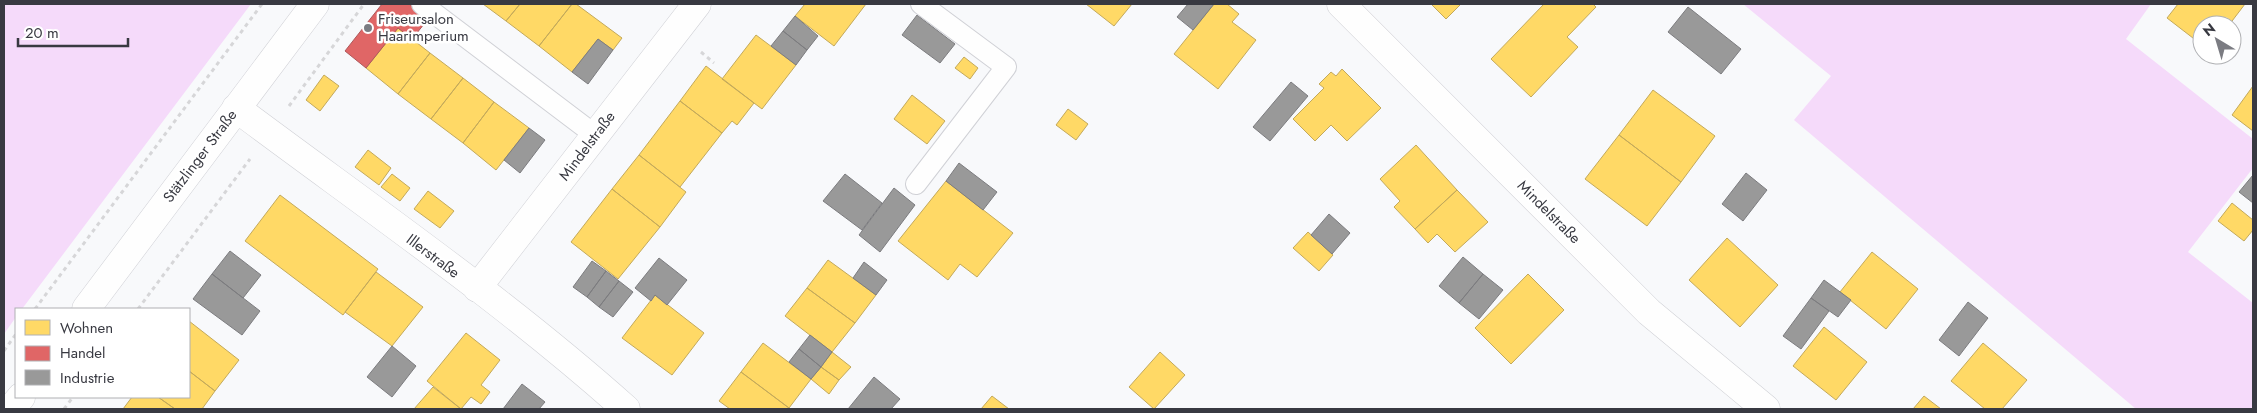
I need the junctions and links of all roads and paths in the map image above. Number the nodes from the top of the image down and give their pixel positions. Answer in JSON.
{"nodes":[{"id":1,"x":262,"y":4,"type":"edge"},
{"id":2,"x":315,"y":4,"type":"edge"},
{"id":3,"x":422,"y":4,"type":"edge"},
{"id":4,"x":697,"y":4,"type":"edge"},
{"id":5,"x":921,"y":4,"type":"edge"},
{"id":6,"x":1341,"y":4,"type":"edge"},
{"id":7,"x":236,"y":108,"type":"junction"},
{"id":8,"x":595,"y":135,"type":"junction"},
{"id":9,"x":916,"y":184,"type":"dead end"},
{"id":10,"x":477,"y":288,"type":"junction"},
{"id":11,"x":36,"y":308,"type":"edge"},
{"id":12,"x":87,"y":308,"type":"edge"},
{"id":13,"x":15,"y":335,"type":"edge"},
{"id":14,"x":4,"y":351,"type":"edge"},
{"id":15,"x":19,"y":398,"type":"edge"},
{"id":16,"x":72,"y":398,"type":"edge"},
{"id":17,"x":11,"y":409,"type":"edge"},
{"id":18,"x":64,"y":409,"type":"edge"},
{"id":19,"x":626,"y":409,"type":"edge"},
{"id":20,"x":1766,"y":409,"type":"edge"}],
"edges":[{"from":1,"to":11,"type":"path"},
{"from":2,"to":7,"type":"street","name":"Stätzlinger Straße"},
{"from":3,"to":8,"type":"lane"},
{"from":4,"to":8,"type":"street","name":"Mindelstraße"},
{"from":5,"to":9,"type":"lane"},
{"from":6,"to":20,"type":"street","name":"Mindelstraße"},
{"from":7,"to":10,"type":"street","name":"Illerstraße"},
{"from":7,"to":12,"type":"street","name":"Stätzlinger Straße"},
{"from":8,"to":10,"type":"street","name":"Mindelstraße"},
{"from":10,"to":19,"type":"street","name":"Illerstraße"},
{"from":13,"to":14,"type":"path"},
{"from":15,"to":17,"type":"street"},
{"from":16,"to":18,"type":"path"}]}
